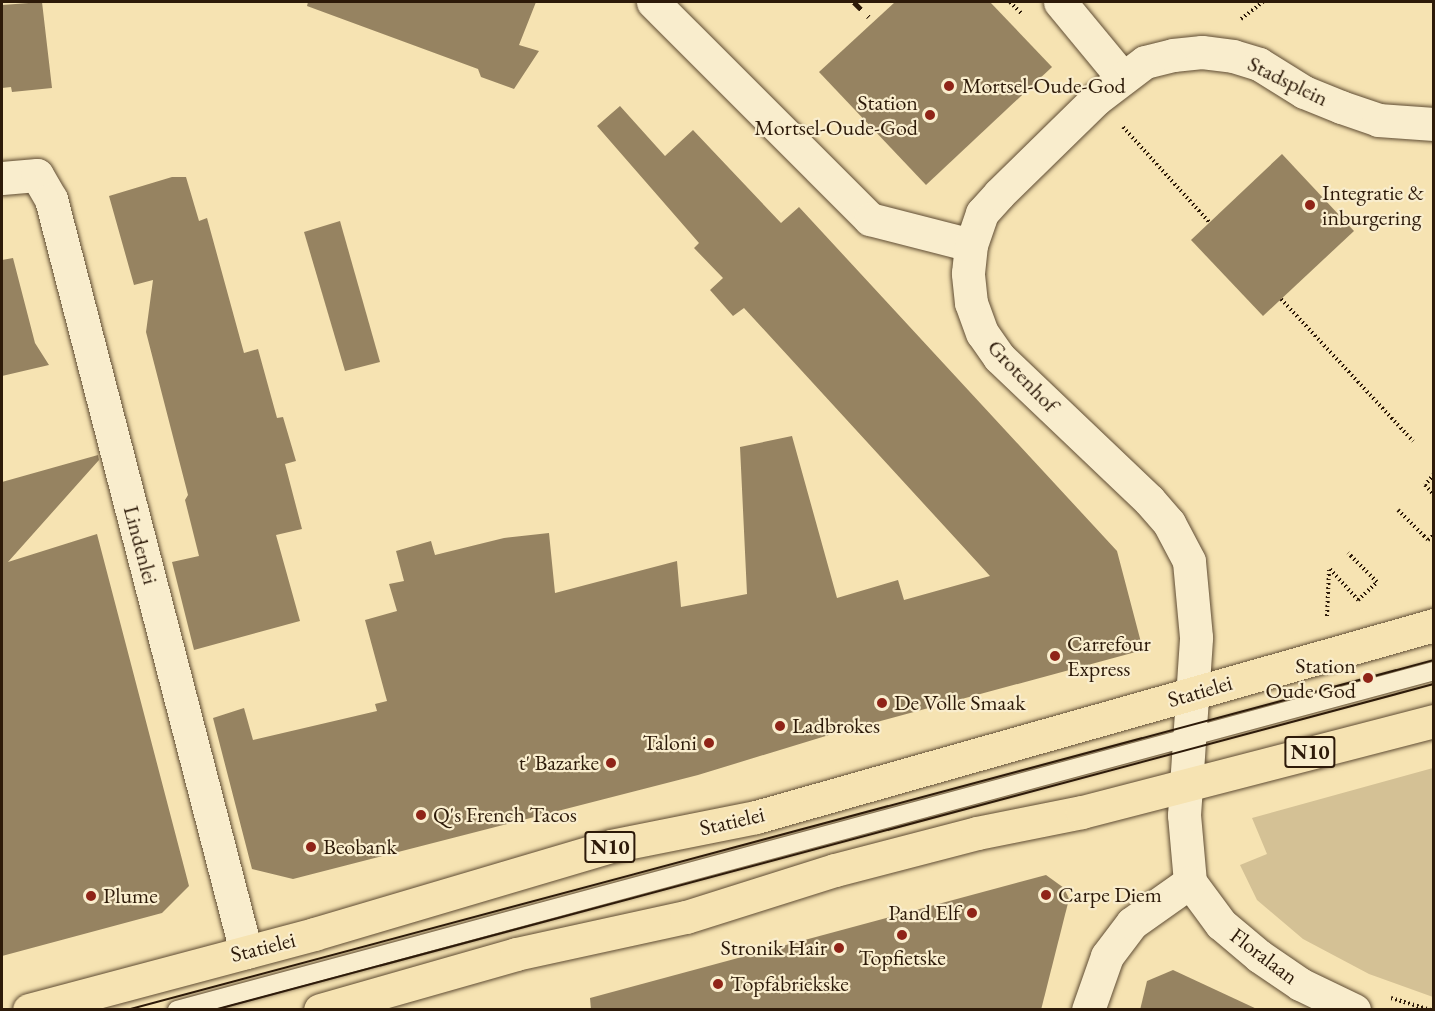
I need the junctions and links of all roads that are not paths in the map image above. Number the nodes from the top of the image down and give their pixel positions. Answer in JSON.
{"nodes":[{"id":1,"x":653,"y":2,"type":"edge"},
{"id":2,"x":1060,"y":2,"type":"edge"},
{"id":3,"x":1122,"y":76,"type":"junction"},
{"id":4,"x":1434,"y":124,"type":"edge"},
{"id":5,"x":2,"y":178,"type":"edge"},
{"id":6,"x":971,"y":245,"type":"junction"},
{"id":7,"x":1434,"y":625,"type":"edge"},
{"id":8,"x":1434,"y":671,"type":"edge"},
{"id":9,"x":1193,"y":693,"type":"junction"},
{"id":10,"x":1434,"y":721,"type":"edge"},
{"id":11,"x":1189,"y":737,"type":"junction"},
{"id":12,"x":1186,"y":785,"type":"junction"},
{"id":13,"x":1190,"y":882,"type":"junction"},
{"id":14,"x":246,"y":952,"type":"junction"},
{"id":15,"x":29,"y":1010,"type":"edge"},
{"id":16,"x":177,"y":1010,"type":"edge"},
{"id":17,"x":320,"y":1010,"type":"edge"},
{"id":18,"x":1088,"y":1010,"type":"edge"},
{"id":19,"x":1354,"y":1010,"type":"edge"}],
"edges":[{"from":1,"to":6,"type":"street"},
{"from":2,"to":3,"type":"street"},
{"from":3,"to":4,"type":"street","name":"Stadsplein"},
{"from":3,"to":6,"type":"street","name":"Stadsplein"},
{"from":5,"to":14,"type":"street","name":"Lindenlei"},
{"from":6,"to":9,"type":"street","name":"Grotenhof"},
{"from":7,"to":9,"type":"main road","name":"Statielei","number":"N10"},
{"from":8,"to":11,"type":"lane"},
{"from":9,"to":11,"type":"street","name":"Grotenhof"},
{"from":9,"to":14,"type":"main road","name":"Statielei","number":"N10"},
{"from":10,"to":12,"type":"main road","number":"N10"},
{"from":11,"to":12,"type":"street","name":"Grotenhof"},
{"from":11,"to":16,"type":"lane"},
{"from":12,"to":13,"type":"street","name":"Grotenhof"},
{"from":12,"to":17,"type":"main road","number":"N10"},
{"from":13,"to":18,"type":"street"},
{"from":13,"to":19,"type":"street","name":"Floralaan"},
{"from":14,"to":15,"type":"main road","name":"Statielei","number":"N10"}]}
